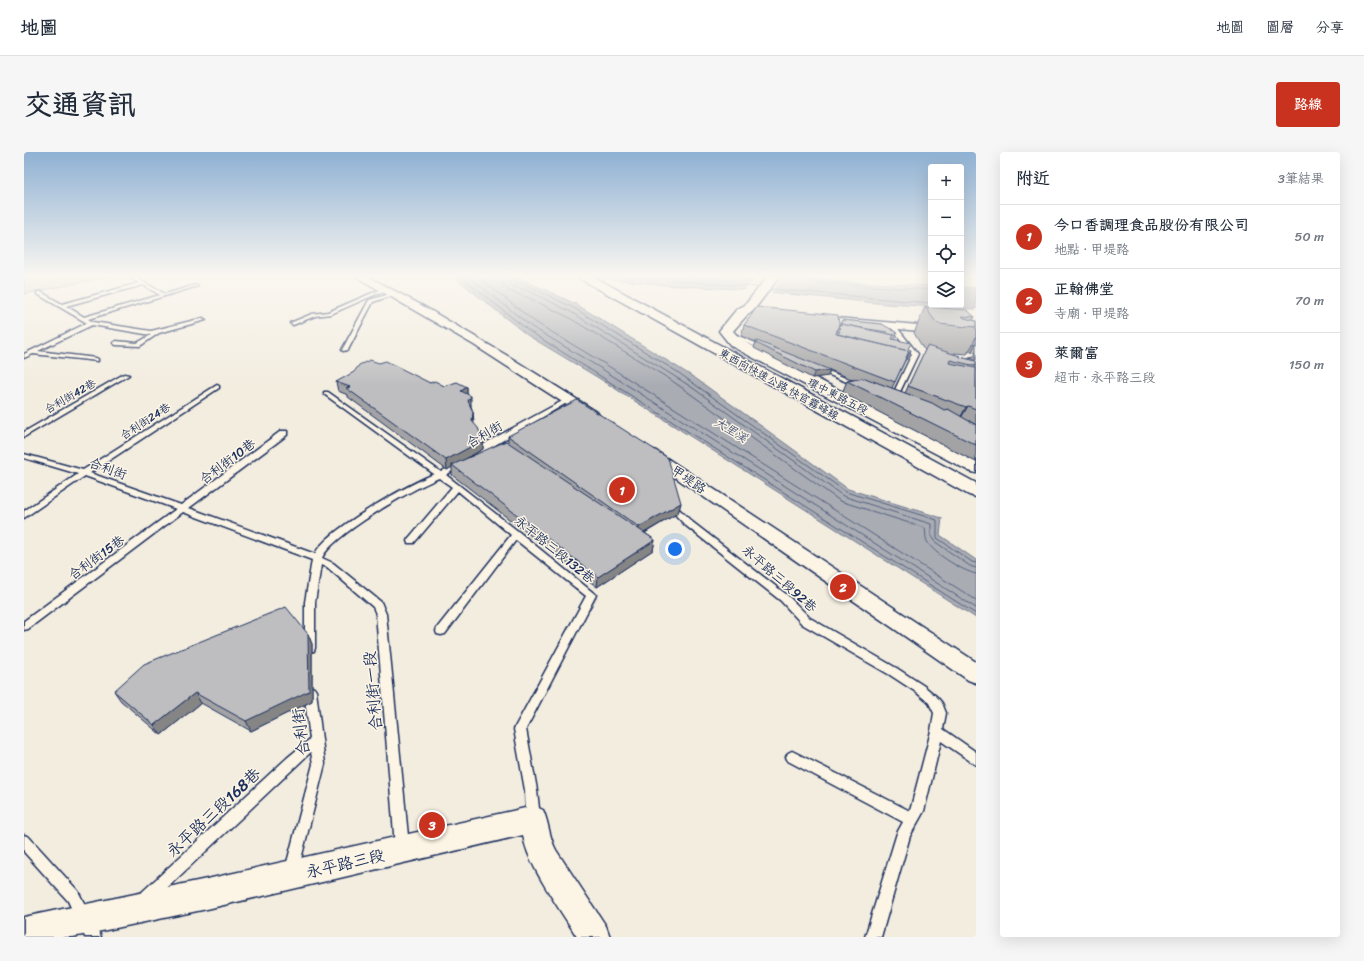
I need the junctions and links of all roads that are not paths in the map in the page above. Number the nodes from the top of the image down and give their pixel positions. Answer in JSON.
{"nodes":[{"id":1,"x":72,"y":313,"type":"edge"},
{"id":2,"x":104,"y":313,"type":"edge"},
{"id":3,"x":330,"y":313,"type":"edge"},
{"id":4,"x":365,"y":313,"type":"edge"},
{"id":5,"x":426,"y":313,"type":"edge"},
{"id":6,"x":650,"y":313,"type":"edge"},
{"id":7,"x":667,"y":313,"type":"edge"},
{"id":8,"x":749,"y":313,"type":"edge"},
{"id":9,"x":802,"y":318,"type":"edge"},
{"id":10,"x":83,"y":319,"type":"junction"},
{"id":11,"x":203,"y":320,"type":"dead end"},
{"id":12,"x":293,"y":323,"type":"dead end"},
{"id":13,"x":91,"y":324,"type":"junction"},
{"id":14,"x":893,"y":326,"type":"junction"},
{"id":15,"x":161,"y":330,"type":"junction"},
{"id":16,"x":976,"y":333,"type":"edge"},
{"id":17,"x":728,"y":334,"type":"junction"},
{"id":18,"x":116,"y":343,"type":"dead end"},
{"id":19,"x":345,"y":350,"type":"dead end"},
{"id":20,"x":771,"y":351,"type":"edge"},
{"id":21,"x":32,"y":352,"type":"junction"},
{"id":22,"x":24,"y":356,"type":"edge"},
{"id":23,"x":96,"y":360,"type":"dead end"},
{"id":24,"x":814,"y":368,"type":"edge"},
{"id":25,"x":126,"y":375,"type":"dead end"},
{"id":26,"x":216,"y":387,"type":"dead end"},
{"id":27,"x":865,"y":387,"type":"edge"},
{"id":28,"x":326,"y":392,"type":"dead end"},
{"id":29,"x":887,"y":396,"type":"edge"},
{"id":30,"x":894,"y":398,"type":"junction"},
{"id":31,"x":568,"y":400,"type":"junction"},
{"id":32,"x":901,"y":401,"type":"edge"},
{"id":33,"x":606,"y":424,"type":"edge"},
{"id":34,"x":284,"y":433,"type":"dead end"},
{"id":35,"x":24,"y":435,"type":"edge"},
{"id":36,"x":638,"y":445,"type":"edge"},
{"id":37,"x":24,"y":456,"type":"edge"},
{"id":38,"x":976,"y":467,"type":"edge"},
{"id":39,"x":84,"y":473,"type":"junction"},
{"id":40,"x":440,"y":474,"type":"junction"},
{"id":41,"x":976,"y":476,"type":"edge"},
{"id":42,"x":457,"y":487,"type":"junction"},
{"id":43,"x":976,"y":491,"type":"edge"},
{"id":44,"x":662,"y":498,"type":"edge"},
{"id":45,"x":183,"y":509,"type":"junction"},
{"id":46,"x":24,"y":515,"type":"edge"},
{"id":47,"x":516,"y":534,"type":"junction"},
{"id":48,"x":411,"y":541,"type":"dead end"},
{"id":49,"x":317,"y":559,"type":"junction"},
{"id":50,"x":24,"y":626,"type":"edge"},
{"id":51,"x":441,"y":631,"type":"dead end"},
{"id":52,"x":310,"y":654,"type":"edge"},
{"id":53,"x":976,"y":674,"type":"edge"},
{"id":54,"x":309,"y":684,"type":"edge"},
{"id":55,"x":937,"y":731,"type":"junction"},
{"id":56,"x":316,"y":741,"type":"junction"},
{"id":57,"x":792,"y":757,"type":"dead end"},
{"id":58,"x":976,"y":759,"type":"edge"},
{"id":59,"x":534,"y":819,"type":"junction"},
{"id":60,"x":912,"y":819,"type":"junction"},
{"id":61,"x":24,"y":842,"type":"edge"},
{"id":62,"x":402,"y":850,"type":"junction"},
{"id":63,"x":290,"y":875,"type":"junction"},
{"id":64,"x":135,"y":909,"type":"junction"},
{"id":65,"x":89,"y":928,"type":"edge"},
{"id":66,"x":24,"y":932,"type":"edge"},
{"id":67,"x":595,"y":937,"type":"edge"},
{"id":68,"x":873,"y":937,"type":"edge"}],
"edges":[{"from":1,"to":10,"type":"lane"},
{"from":2,"to":10,"type":"lane"},
{"from":3,"to":12,"type":"lane"},
{"from":4,"to":19,"type":"lane"},
{"from":5,"to":31,"type":"street"},
{"from":6,"to":43,"type":"main road","name":"東西向快速公路 快官霧峰線"},
{"from":7,"to":41,"type":"main road","name":"東西向快速公路 快官霧峰線"},
{"from":8,"to":17,"type":"main road"},
{"from":9,"to":14,"type":"street"},
{"from":10,"to":13,"type":"lane"},
{"from":11,"to":15,"type":"lane"},
{"from":13,"to":15,"type":"lane"},
{"from":13,"to":21,"type":"lane"},
{"from":14,"to":16,"type":"street"},
{"from":14,"to":30,"type":"lane"},
{"from":15,"to":18,"type":"lane"},
{"from":17,"to":20,"type":"lane"},
{"from":17,"to":38,"type":"main road","name":"環中東路五段"},
{"from":21,"to":22,"type":"lane"},
{"from":21,"to":23,"type":"lane"},
{"from":24,"to":27,"type":"lane"},
{"from":25,"to":35,"type":"lane","name":"合利街42巷"},
{"from":26,"to":39,"type":"lane","name":"合利街24巷"},
{"from":28,"to":40,"type":"lane","name":"永平路三段132巷"},
{"from":29,"to":30,"type":"lane"},
{"from":30,"to":32,"type":"lane"},
{"from":31,"to":33,"type":"street"},
{"from":31,"to":40,"type":"lane","name":"合利街"},
{"from":34,"to":45,"type":"lane","name":"合利街10巷"},
{"from":36,"to":53,"type":"street","name":"甲堤路"},
{"from":37,"to":39,"type":"lane","name":"合利街"},
{"from":39,"to":45,"type":"lane","name":"合利街"},
{"from":39,"to":46,"type":"lane","name":"合利街24巷"},
{"from":40,"to":42,"type":"lane","name":"永平路三段132巷"},
{"from":40,"to":49,"type":"lane","name":"合利街"},
{"from":42,"to":47,"type":"lane","name":"永平路三段132巷"},
{"from":42,"to":48,"type":"lane"},
{"from":44,"to":55,"type":"lane","name":"永平路三段92巷"},
{"from":45,"to":49,"type":"lane","name":"合利街"},
{"from":45,"to":50,"type":"lane","name":"合利街15巷"},
{"from":47,"to":51,"type":"lane"},
{"from":47,"to":59,"type":"lane","name":"永平路三段132巷"},
{"from":49,"to":52,"type":"lane","name":"合利街"},
{"from":49,"to":62,"type":"lane","name":"合利街一段"},
{"from":54,"to":56,"type":"lane","name":"合利街"},
{"from":55,"to":58,"type":"lane"},
{"from":55,"to":60,"type":"lane","name":"永平路三段92巷"},
{"from":56,"to":63,"type":"lane","name":"合利街"},
{"from":56,"to":64,"type":"lane","name":"永平路三段168巷"},
{"from":57,"to":60,"type":"lane"},
{"from":59,"to":62,"type":"street","name":"永平路三段"},
{"from":59,"to":67,"type":"street"},
{"from":60,"to":68,"type":"lane","name":"永平路三段92巷"},
{"from":61,"to":65,"type":"lane"},
{"from":62,"to":63,"type":"street","name":"永平路三段"},
{"from":63,"to":64,"type":"street","name":"永平路三段"},
{"from":64,"to":65,"type":"street","name":"永平路三段"},
{"from":65,"to":66,"type":"street","name":"永平路三段"}]}
